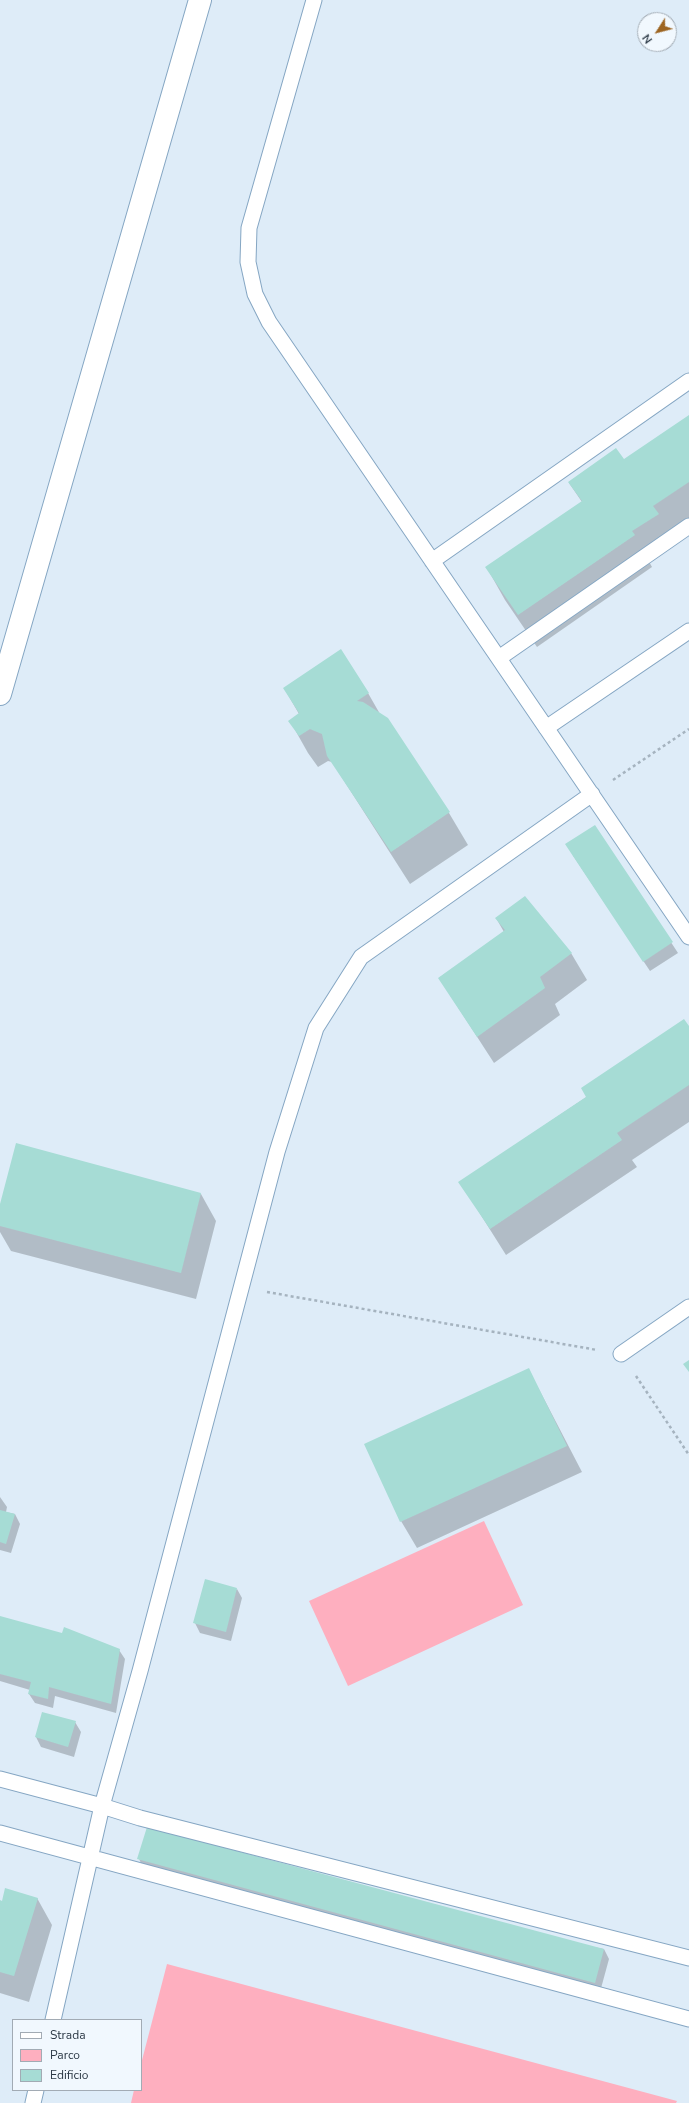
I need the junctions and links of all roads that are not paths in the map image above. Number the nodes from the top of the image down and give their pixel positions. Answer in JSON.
{"nodes":[{"id":1,"x":200,"y":0,"type":"edge"},
{"id":2,"x":314,"y":0,"type":"edge"},
{"id":3,"x":689,"y":381,"type":"edge"},
{"id":4,"x":689,"y":526,"type":"edge"},
{"id":5,"x":432,"y":561,"type":"junction"},
{"id":6,"x":689,"y":631,"type":"edge"},
{"id":7,"x":499,"y":658,"type":"junction"},
{"id":8,"x":0,"y":694,"type":"edge"},
{"id":9,"x":546,"y":728,"type":"junction"},
{"id":10,"x":592,"y":794,"type":"junction"},
{"id":11,"x":689,"y":937,"type":"edge"},
{"id":12,"x":689,"y":1307,"type":"edge"},
{"id":13,"x":622,"y":1354,"type":"road end"},
{"id":14,"x":0,"y":1780,"type":"edge"},
{"id":15,"x":102,"y":1806,"type":"junction"},
{"id":16,"x":0,"y":1833,"type":"edge"},
{"id":17,"x":92,"y":1857,"type":"junction"},
{"id":18,"x":689,"y":1958,"type":"edge"},
{"id":19,"x":53,"y":2019,"type":"edge"},
{"id":20,"x":689,"y":2019,"type":"edge"},
{"id":21,"x":36,"y":2091,"type":"edge"},
{"id":22,"x":33,"y":2103,"type":"edge"}],
"edges":[{"from":1,"to":8,"type":"main road"},
{"from":2,"to":5,"type":"lane"},
{"from":3,"to":5,"type":"lane"},
{"from":4,"to":7,"type":"lane"},
{"from":5,"to":7,"type":"lane"},
{"from":6,"to":9,"type":"lane"},
{"from":7,"to":9,"type":"lane"},
{"from":9,"to":10,"type":"lane"},
{"from":10,"to":11,"type":"lane"},
{"from":10,"to":15,"type":"lane"},
{"from":12,"to":13,"type":"lane"},
{"from":14,"to":15,"type":"lane"},
{"from":15,"to":17,"type":"lane"},
{"from":15,"to":18,"type":"lane"},
{"from":16,"to":17,"type":"lane"},
{"from":17,"to":19,"type":"lane"},
{"from":17,"to":20,"type":"lane"},
{"from":21,"to":22,"type":"lane"}]}
